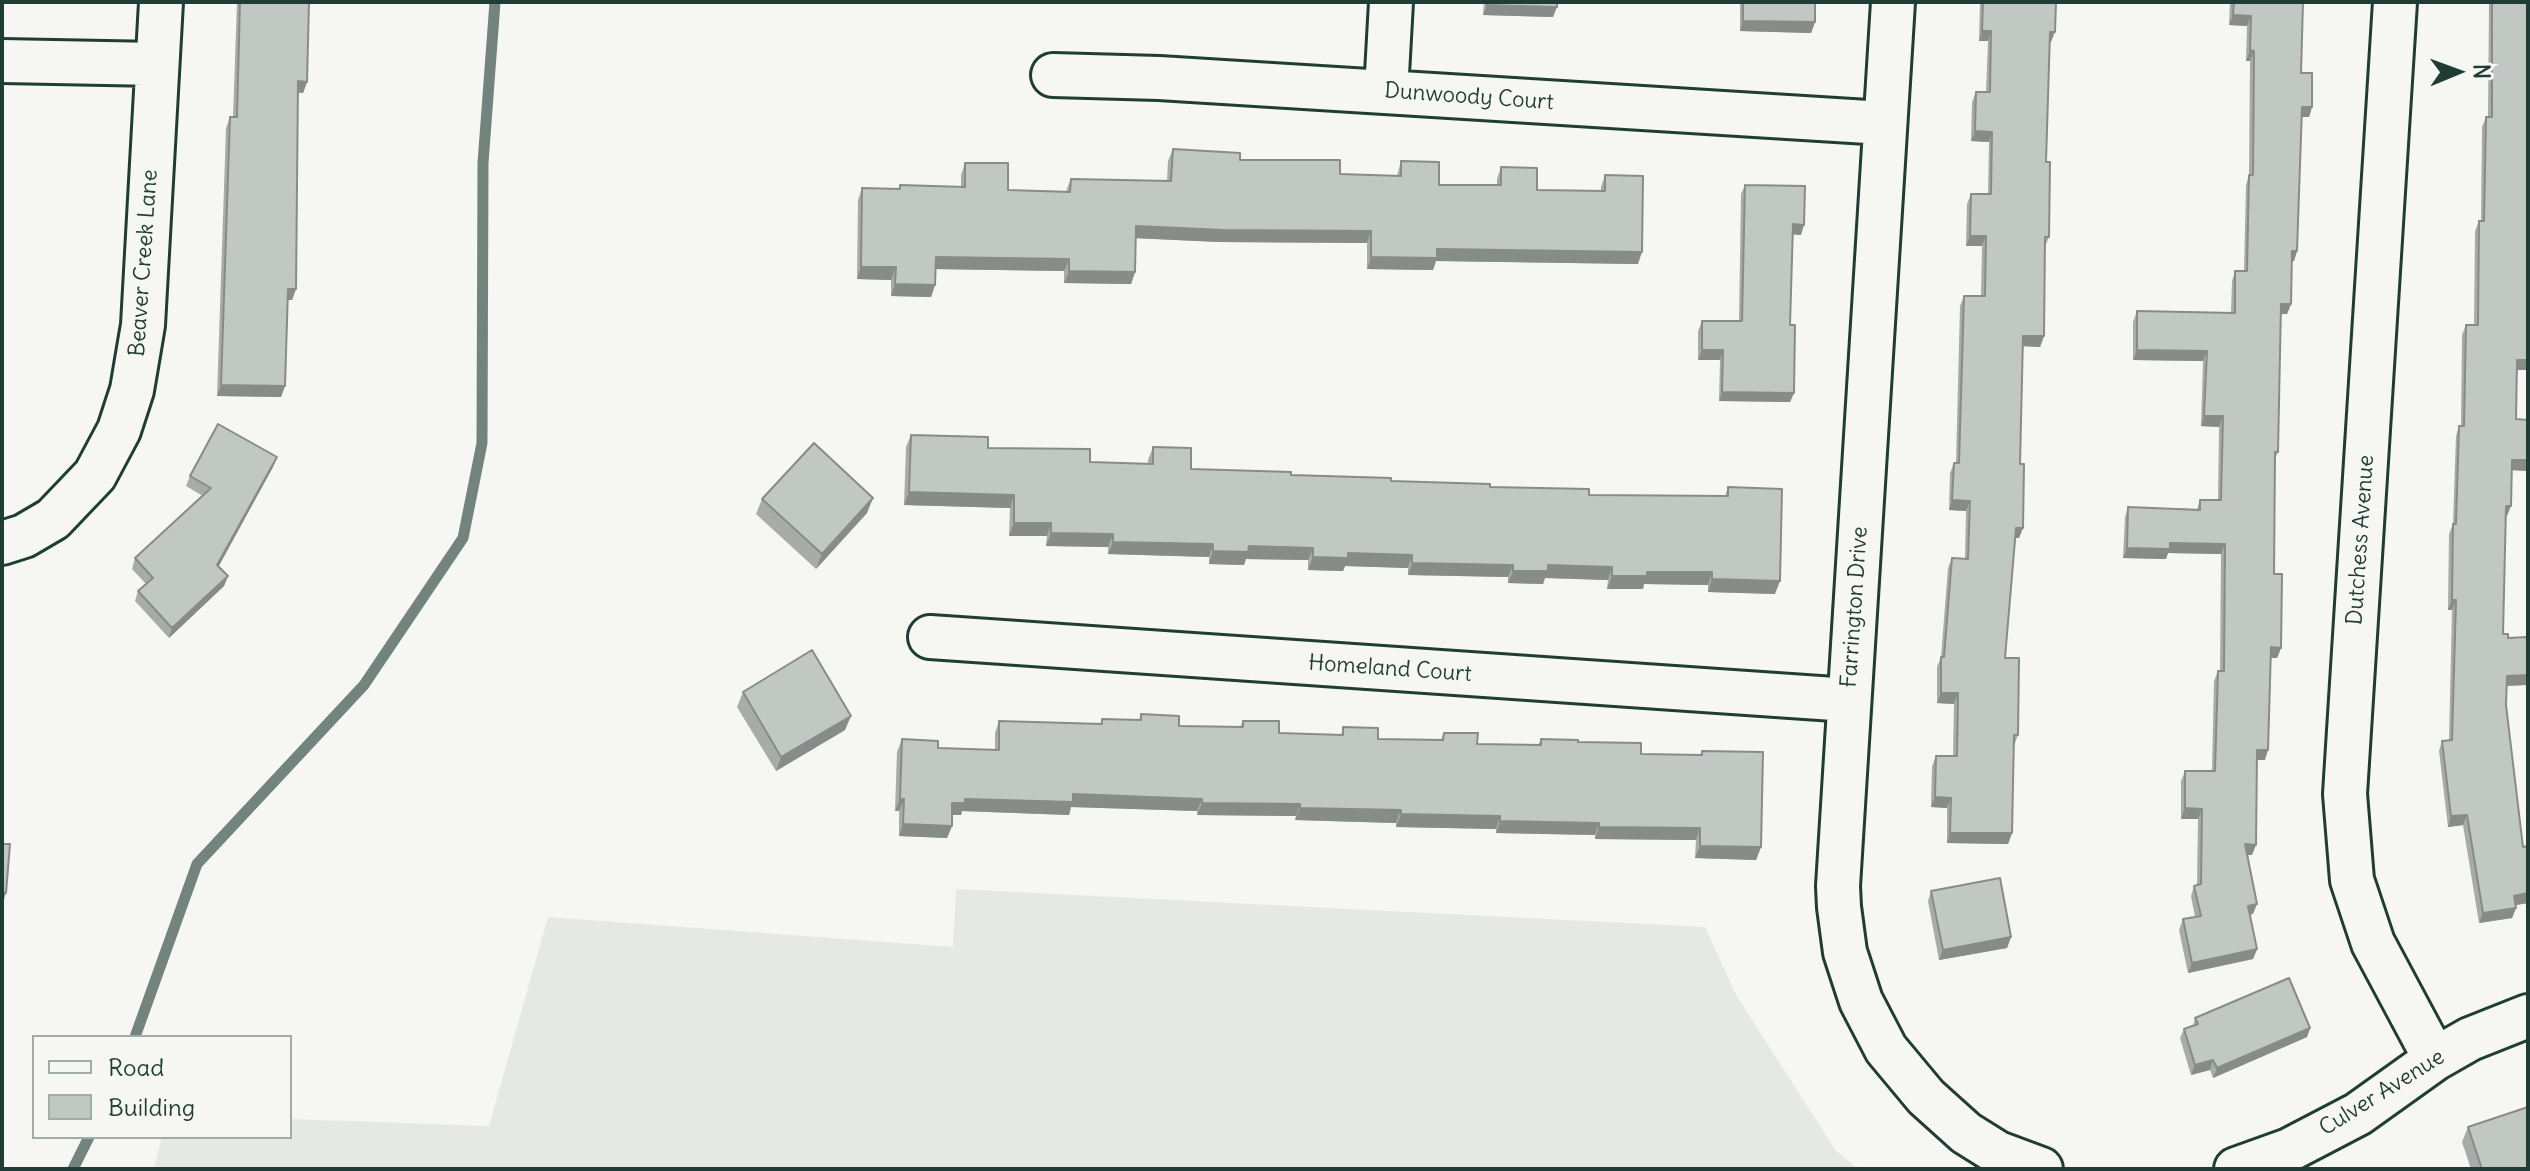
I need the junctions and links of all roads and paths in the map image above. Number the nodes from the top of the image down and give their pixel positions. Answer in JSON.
{"nodes":[{"id":1,"x":161,"y":2,"type":"edge"},
{"id":2,"x":1391,"y":2,"type":"edge"},
{"id":3,"x":1893,"y":2,"type":"edge"},
{"id":4,"x":2395,"y":2,"type":"edge"},
{"id":5,"x":2,"y":61,"type":"edge"},
{"id":6,"x":157,"y":64,"type":"junction"},
{"id":7,"x":1053,"y":75,"type":"dead end"},
{"id":8,"x":1386,"y":92,"type":"junction"},
{"id":9,"x":1884,"y":123,"type":"junction"},
{"id":10,"x":2,"y":543,"type":"edge"},
{"id":11,"x":930,"y":637,"type":"dead end"},
{"id":12,"x":1849,"y":700,"type":"junction"},
{"id":13,"x":2528,"y":1016,"type":"edge"},
{"id":14,"x":2435,"y":1059,"type":"junction"},
{"id":15,"x":2041,"y":1169,"type":"edge"},
{"id":16,"x":2236,"y":1169,"type":"edge"}],
"edges":[{"from":1,"to":6,"type":"street","name":"Beaver Creek Lane"},
{"from":2,"to":8,"type":"street"},
{"from":3,"to":9,"type":"street","name":"Farrington Drive"},
{"from":4,"to":14,"type":"street","name":"Dutchess Avenue"},
{"from":5,"to":6,"type":"street"},
{"from":6,"to":10,"type":"street","name":"Beaver Creek Lane"},
{"from":7,"to":8,"type":"street","name":"Dunwoody Court"},
{"from":8,"to":9,"type":"street","name":"Dunwoody Court"},
{"from":9,"to":12,"type":"street","name":"Farrington Drive"},
{"from":11,"to":12,"type":"street","name":"Homeland Court"},
{"from":12,"to":15,"type":"street","name":"Farrington Drive"},
{"from":13,"to":14,"type":"street","name":"Culver Avenue"},
{"from":14,"to":16,"type":"street","name":"Culver Avenue"}]}
